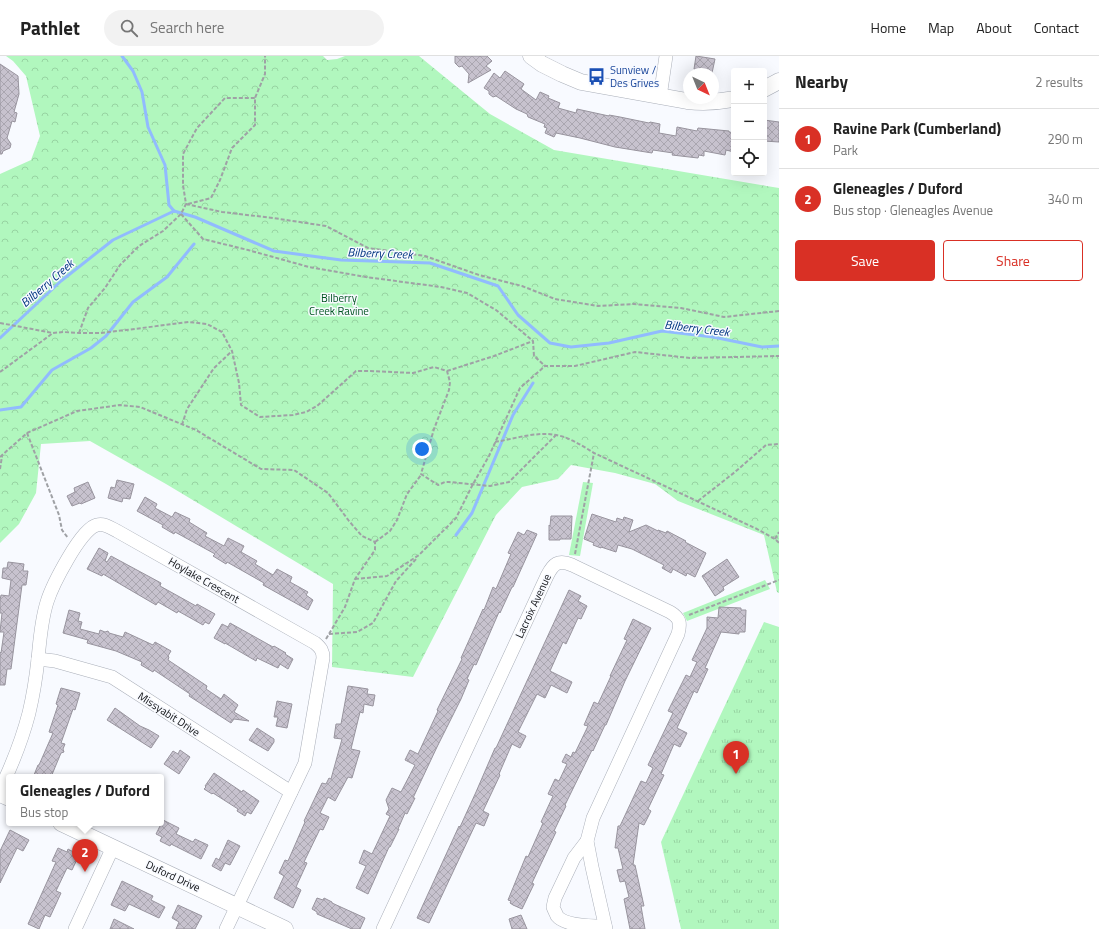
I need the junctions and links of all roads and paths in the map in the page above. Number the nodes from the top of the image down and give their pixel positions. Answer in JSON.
{"nodes":[{"id":1,"x":265,"y":56,"type":"edge"},
{"id":2,"x":531,"y":56,"type":"edge"},
{"id":3,"x":666,"y":56,"type":"edge"},
{"id":4,"x":779,"y":81,"type":"edge"},
{"id":5,"x":767,"y":87,"type":"edge"},
{"id":6,"x":660,"y":97,"type":"junction"},
{"id":7,"x":254,"y":98,"type":"junction"},
{"id":8,"x":731,"y":100,"type":"edge"},
{"id":9,"x":186,"y":204,"type":"junction"},
{"id":10,"x":181,"y":214,"type":"junction"},
{"id":11,"x":779,"y":311,"type":"edge"},
{"id":12,"x":0,"y":323,"type":"edge"},
{"id":13,"x":53,"y":333,"type":"junction"},
{"id":14,"x":79,"y":333,"type":"junction"},
{"id":15,"x":533,"y":341,"type":"junction"},
{"id":16,"x":232,"y":351,"type":"junction"},
{"id":17,"x":779,"y":356,"type":"edge"},
{"id":18,"x":545,"y":366,"type":"junction"},
{"id":19,"x":447,"y":371,"type":"junction"},
{"id":20,"x":0,"y":372,"type":"edge"},
{"id":21,"x":182,"y":425,"type":"junction"},
{"id":22,"x":27,"y":433,"type":"junction"},
{"id":23,"x":556,"y":435,"type":"junction"},
{"id":24,"x":495,"y":442,"type":"junction"},
{"id":25,"x":779,"y":444,"type":"edge"},
{"id":26,"x":594,"y":452,"type":"junction"},
{"id":27,"x":1,"y":456,"type":"edge"},
{"id":28,"x":0,"y":469,"type":"edge"},
{"id":29,"x":421,"y":474,"type":"junction"},
{"id":30,"x":473,"y":484,"type":"junction"},
{"id":31,"x":698,"y":501,"type":"junction"},
{"id":32,"x":779,"y":532,"type":"edge"},
{"id":33,"x":775,"y":539,"type":"junction"},
{"id":34,"x":375,"y":542,"type":"junction"},
{"id":35,"x":779,"y":543,"type":"edge"},
{"id":36,"x":75,"y":547,"type":"junction"},
{"id":37,"x":420,"y":555,"type":"junction"},
{"id":38,"x":572,"y":565,"type":"junction"},
{"id":39,"x":355,"y":579,"type":"junction"},
{"id":40,"x":779,"y":580,"type":"edge"},
{"id":41,"x":678,"y":620,"type":"junction"},
{"id":42,"x":329,"y":634,"type":"junction"},
{"id":43,"x":320,"y":647,"type":"junction"},
{"id":44,"x":38,"y":659,"type":"junction"},
{"id":45,"x":7,"y":774,"type":"edge"},
{"id":46,"x":6,"y":777,"type":"edge"},
{"id":47,"x":0,"y":790,"type":"edge"},
{"id":48,"x":291,"y":792,"type":"junction"},
{"id":49,"x":68,"y":826,"type":"edge"},
{"id":50,"x":587,"y":841,"type":"junction"},
{"id":51,"x":113,"y":847,"type":"junction"},
{"id":52,"x":236,"y":906,"type":"junction"},
{"id":53,"x":605,"y":928,"type":"edge"},
{"id":54,"x":75,"y":929,"type":"edge"},
{"id":55,"x":226,"y":929,"type":"edge"},
{"id":56,"x":285,"y":929,"type":"edge"},
{"id":57,"x":383,"y":929,"type":"edge"}],
"edges":[{"from":1,"to":7,"type":"path"},
{"from":2,"to":6,"type":"street"},
{"from":3,"to":6,"type":"street"},
{"from":4,"to":5,"type":"street"},
{"from":6,"to":8,"type":"street"},
{"from":7,"to":9,"type":"path"},
{"from":7,"to":9,"type":"path"},
{"from":9,"to":10,"type":"path"},
{"from":9,"to":11,"type":"path"},
{"from":10,"to":14,"type":"path"},
{"from":10,"to":15,"type":"path"},
{"from":12,"to":13,"type":"path"},
{"from":13,"to":14,"type":"path"},
{"from":13,"to":20,"type":"path"},
{"from":14,"to":16,"type":"path"},
{"from":15,"to":18,"type":"path"},
{"from":15,"to":19,"type":"path"},
{"from":16,"to":19,"type":"path"},
{"from":16,"to":21,"type":"path"},
{"from":17,"to":18,"type":"path"},
{"from":18,"to":24,"type":"path"},
{"from":19,"to":29,"type":"path"},
{"from":21,"to":22,"type":"path"},
{"from":21,"to":34,"type":"path"},
{"from":22,"to":27,"type":"path"},
{"from":22,"to":36,"type":"path"},
{"from":23,"to":24,"type":"path"},
{"from":23,"to":26,"type":"path"},
{"from":23,"to":30,"type":"path"},
{"from":24,"to":30,"type":"path"},
{"from":25,"to":31,"type":"path"},
{"from":26,"to":31,"type":"path"},
{"from":26,"to":38,"type":"path"},
{"from":27,"to":28,"type":"path"},
{"from":29,"to":30,"type":"path"},
{"from":29,"to":34,"type":"path"},
{"from":30,"to":37,"type":"path"},
{"from":31,"to":33,"type":"path"},
{"from":32,"to":33,"type":"path"},
{"from":33,"to":35,"type":"path"},
{"from":34,"to":39,"type":"path"},
{"from":36,"to":43,"type":"street","name":"Hoylake Crescent"},
{"from":36,"to":44,"type":"street","name":"Hoylake Crescent"},
{"from":37,"to":39,"type":"path"},
{"from":37,"to":42,"type":"path"},
{"from":38,"to":41,"type":"street","name":"Lacroix Avenue"},
{"from":38,"to":57,"type":"street","name":"Lacroix Avenue"},
{"from":39,"to":42,"type":"path"},
{"from":40,"to":41,"type":"path"},
{"from":41,"to":50,"type":"street"},
{"from":42,"to":43,"type":"path"},
{"from":43,"to":48,"type":"street"},
{"from":44,"to":45,"type":"street","name":"Hoylake Crescent"},
{"from":44,"to":48,"type":"street","name":"Missyabit Drive"},
{"from":46,"to":47,"type":"street","name":"Hoylake Crescent"},
{"from":48,"to":52,"type":"street"},
{"from":49,"to":51,"type":"street","name":"Duford Drive"},
{"from":50,"to":53,"type":"street"},
{"from":50,"to":53,"type":"street"},
{"from":51,"to":52,"type":"street","name":"Duford Drive"},
{"from":51,"to":54,"type":"street"},
{"from":52,"to":55,"type":"street"},
{"from":52,"to":56,"type":"street","name":"Duford Drive"}]}
